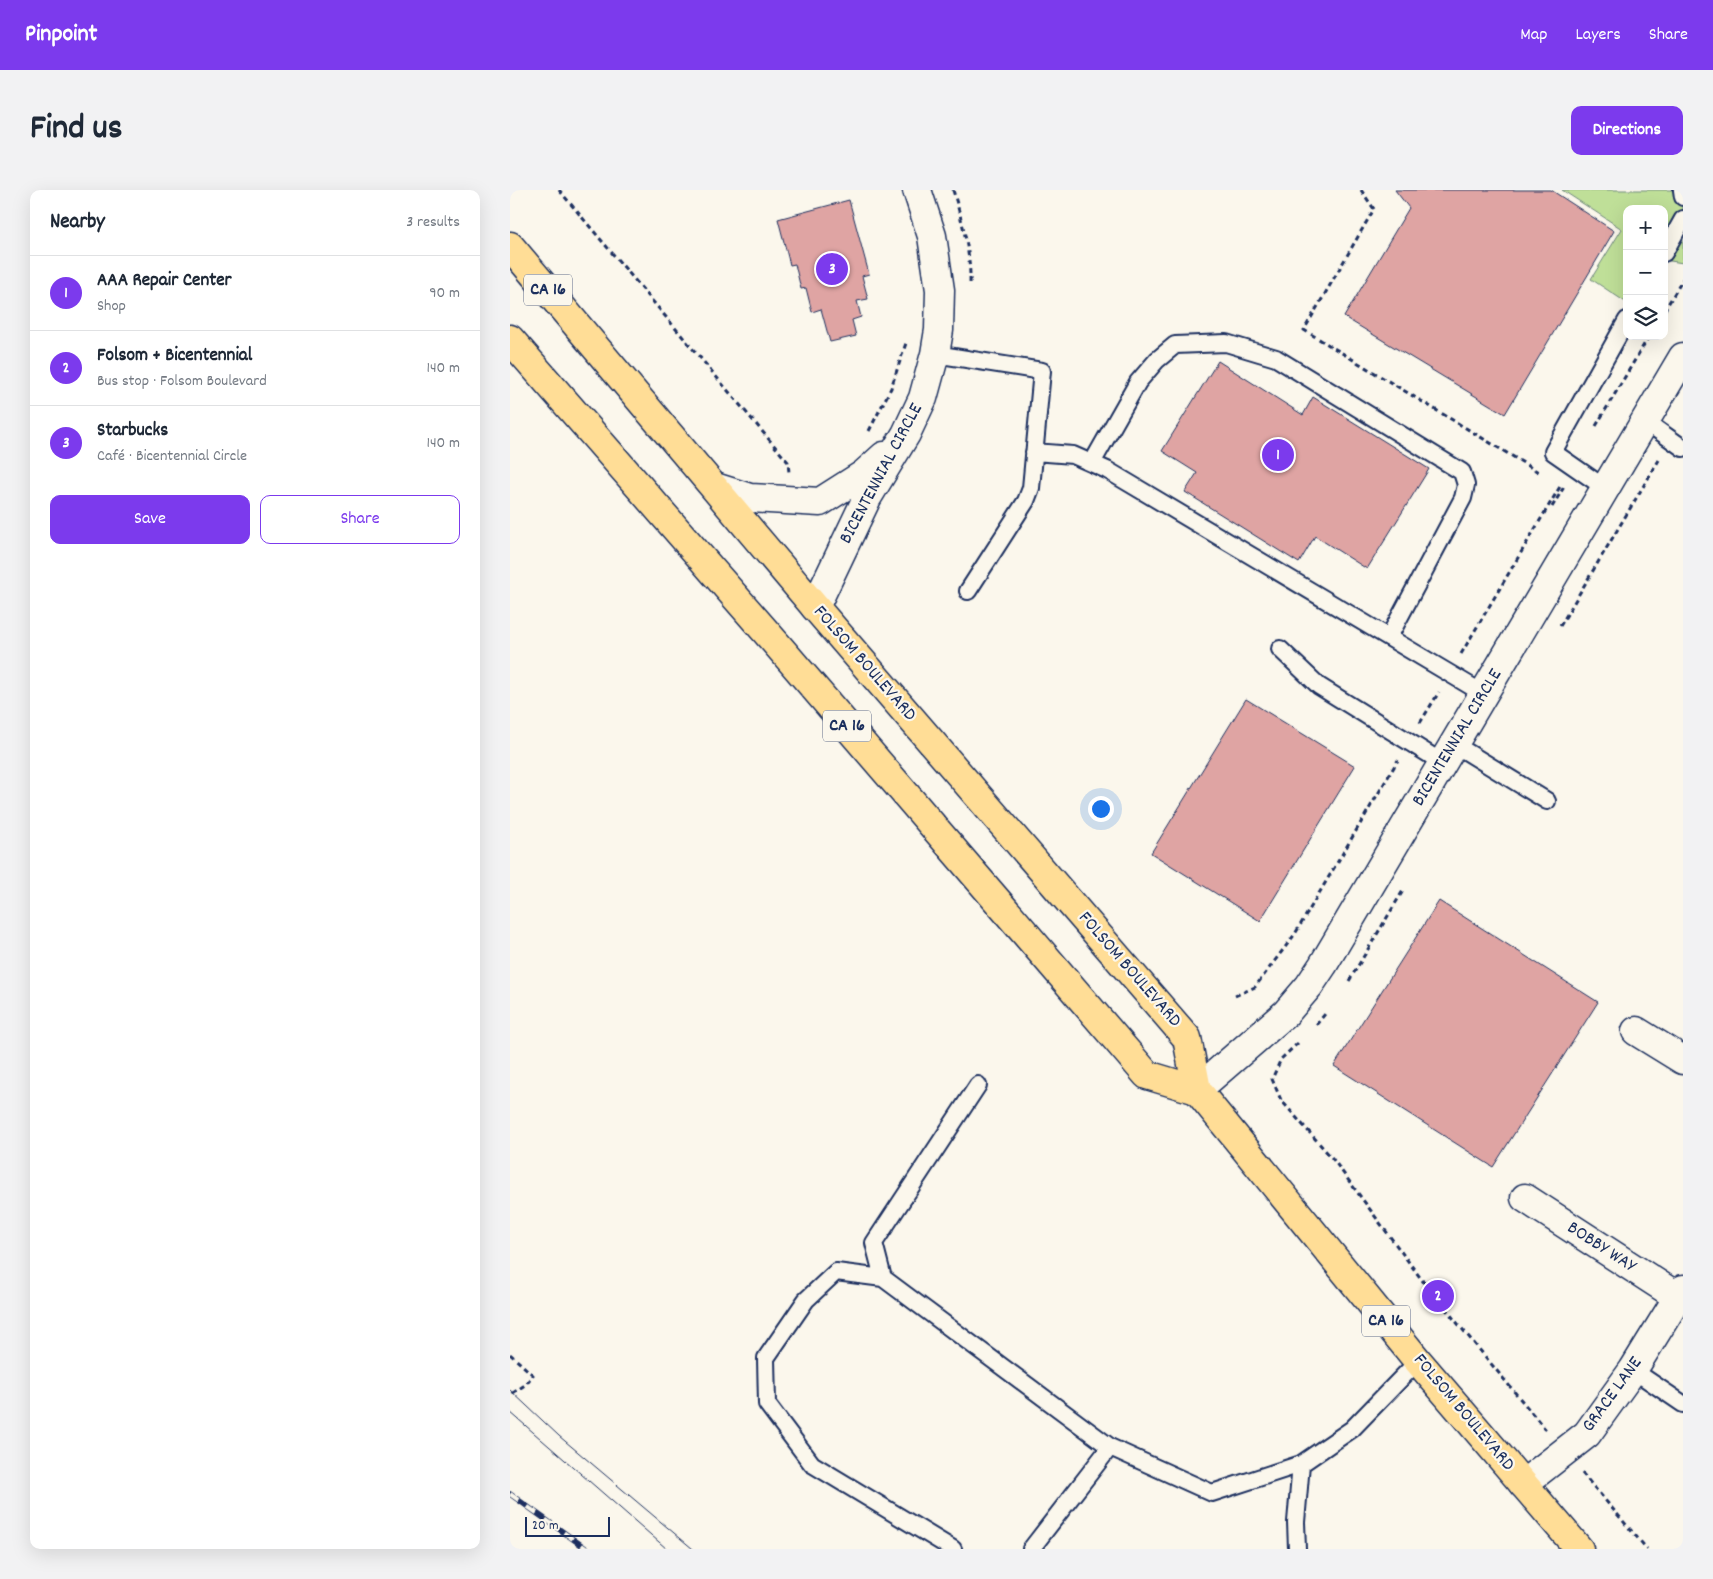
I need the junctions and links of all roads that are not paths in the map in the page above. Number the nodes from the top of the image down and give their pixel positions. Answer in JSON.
{"nodes":[{"id":1,"x":917,"y":190,"type":"edge"},
{"id":2,"x":1682,"y":190,"type":"edge"},
{"id":3,"x":1683,"y":197,"type":"edge"},
{"id":4,"x":1683,"y":219,"type":"edge"},
{"id":5,"x":510,"y":246,"type":"edge"},
{"id":6,"x":1666,"y":250,"type":"edge"},
{"id":7,"x":1623,"y":327,"type":"edge"},
{"id":8,"x":515,"y":347,"type":"edge"},
{"id":9,"x":934,"y":354,"type":"junction"},
{"id":10,"x":1683,"y":357,"type":"edge"},
{"id":11,"x":1646,"y":421,"type":"junction"},
{"id":12,"x":906,"y":434,"type":"junction"},
{"id":13,"x":1677,"y":444,"type":"edge"},
{"id":14,"x":1034,"y":452,"type":"junction"},
{"id":15,"x":1092,"y":463,"type":"junction"},
{"id":16,"x":714,"y":487,"type":"junction"},
{"id":17,"x":1606,"y":488,"type":"junction"},
{"id":18,"x":968,"y":591,"type":"dead end"},
{"id":19,"x":815,"y":607,"type":"junction"},
{"id":20,"x":1389,"y":637,"type":"junction"},
{"id":21,"x":1280,"y":649,"type":"dead end"},
{"id":22,"x":1484,"y":694,"type":"junction"},
{"id":23,"x":1449,"y":753,"type":"junction"},
{"id":24,"x":1547,"y":801,"type":"dead end"},
{"id":25,"x":1636,"y":1031,"type":"dead end"},
{"id":26,"x":1683,"y":1060,"type":"edge"},
{"id":27,"x":978,"y":1085,"type":"dead end"},
{"id":28,"x":1197,"y":1090,"type":"junction"},
{"id":29,"x":1524,"y":1198,"type":"dead end"},
{"id":30,"x":883,"y":1278,"type":"junction"},
{"id":31,"x":1680,"y":1293,"type":"edge"},
{"id":32,"x":1418,"y":1361,"type":"junction"},
{"id":33,"x":1633,"y":1370,"type":"junction"},
{"id":34,"x":1683,"y":1404,"type":"edge"},
{"id":35,"x":1110,"y":1447,"type":"junction"},
{"id":36,"x":1301,"y":1464,"type":"junction"},
{"id":37,"x":1523,"y":1484,"type":"junction"},
{"id":38,"x":953,"y":1549,"type":"edge"},
{"id":39,"x":1031,"y":1549,"type":"edge"},
{"id":40,"x":1297,"y":1549,"type":"edge"},
{"id":41,"x":1579,"y":1549,"type":"edge"}],
"edges":[{"from":1,"to":9,"type":"street","name":"BICENTENNIAL CIRCLE"},
{"from":2,"to":3,"type":"lane"},
{"from":4,"to":6,"type":"lane"},
{"from":5,"to":16,"type":"main road","name":"FOLSOM BOULEVARD","number":"CA 16"},
{"from":7,"to":17,"type":"lane"},
{"from":8,"to":28,"type":"main road","number":"CA 16"},
{"from":9,"to":12,"type":"street","name":"BICENTENNIAL CIRCLE"},
{"from":9,"to":14,"type":"lane"},
{"from":10,"to":11,"type":"street","name":"BICENTENNIAL CIRCLE"},
{"from":11,"to":13,"type":"lane"},
{"from":11,"to":17,"type":"street","name":"BICENTENNIAL CIRCLE"},
{"from":12,"to":16,"type":"street"},
{"from":12,"to":19,"type":"street","name":"BICENTENNIAL CIRCLE"},
{"from":14,"to":15,"type":"lane"},
{"from":14,"to":18,"type":"lane"},
{"from":15,"to":20,"type":"lane"},
{"from":15,"to":20,"type":"lane"},
{"from":16,"to":19,"type":"main road","name":"FOLSOM BOULEVARD","number":"CA 16"},
{"from":17,"to":22,"type":"street","name":"BICENTENNIAL CIRCLE"},
{"from":19,"to":28,"type":"main road","name":"FOLSOM BOULEVARD","number":"CA 16"},
{"from":20,"to":22,"type":"lane"},
{"from":21,"to":23,"type":"lane"},
{"from":22,"to":23,"type":"street","name":"BICENTENNIAL CIRCLE"},
{"from":23,"to":24,"type":"lane"},
{"from":23,"to":28,"type":"street","name":"BICENTENNIAL CIRCLE"},
{"from":25,"to":26,"type":"street"},
{"from":27,"to":30,"type":"lane"},
{"from":28,"to":32,"type":"main road","name":"FOLSOM BOULEVARD","number":"CA 16"},
{"from":29,"to":31,"type":"street","name":"BOBBY WAY"},
{"from":30,"to":35,"type":"lane"},
{"from":30,"to":38,"type":"lane"},
{"from":31,"to":33,"type":"street","name":"GRACE LANE"},
{"from":32,"to":36,"type":"lane"},
{"from":32,"to":37,"type":"main road","name":"FOLSOM BOULEVARD","number":"CA 16"},
{"from":33,"to":34,"type":"lane"},
{"from":33,"to":37,"type":"street","name":"GRACE LANE"},
{"from":35,"to":36,"type":"lane"},
{"from":35,"to":39,"type":"lane"},
{"from":36,"to":40,"type":"lane"},
{"from":37,"to":41,"type":"main road","name":"FOLSOM BOULEVARD","number":"CA 16"}]}
